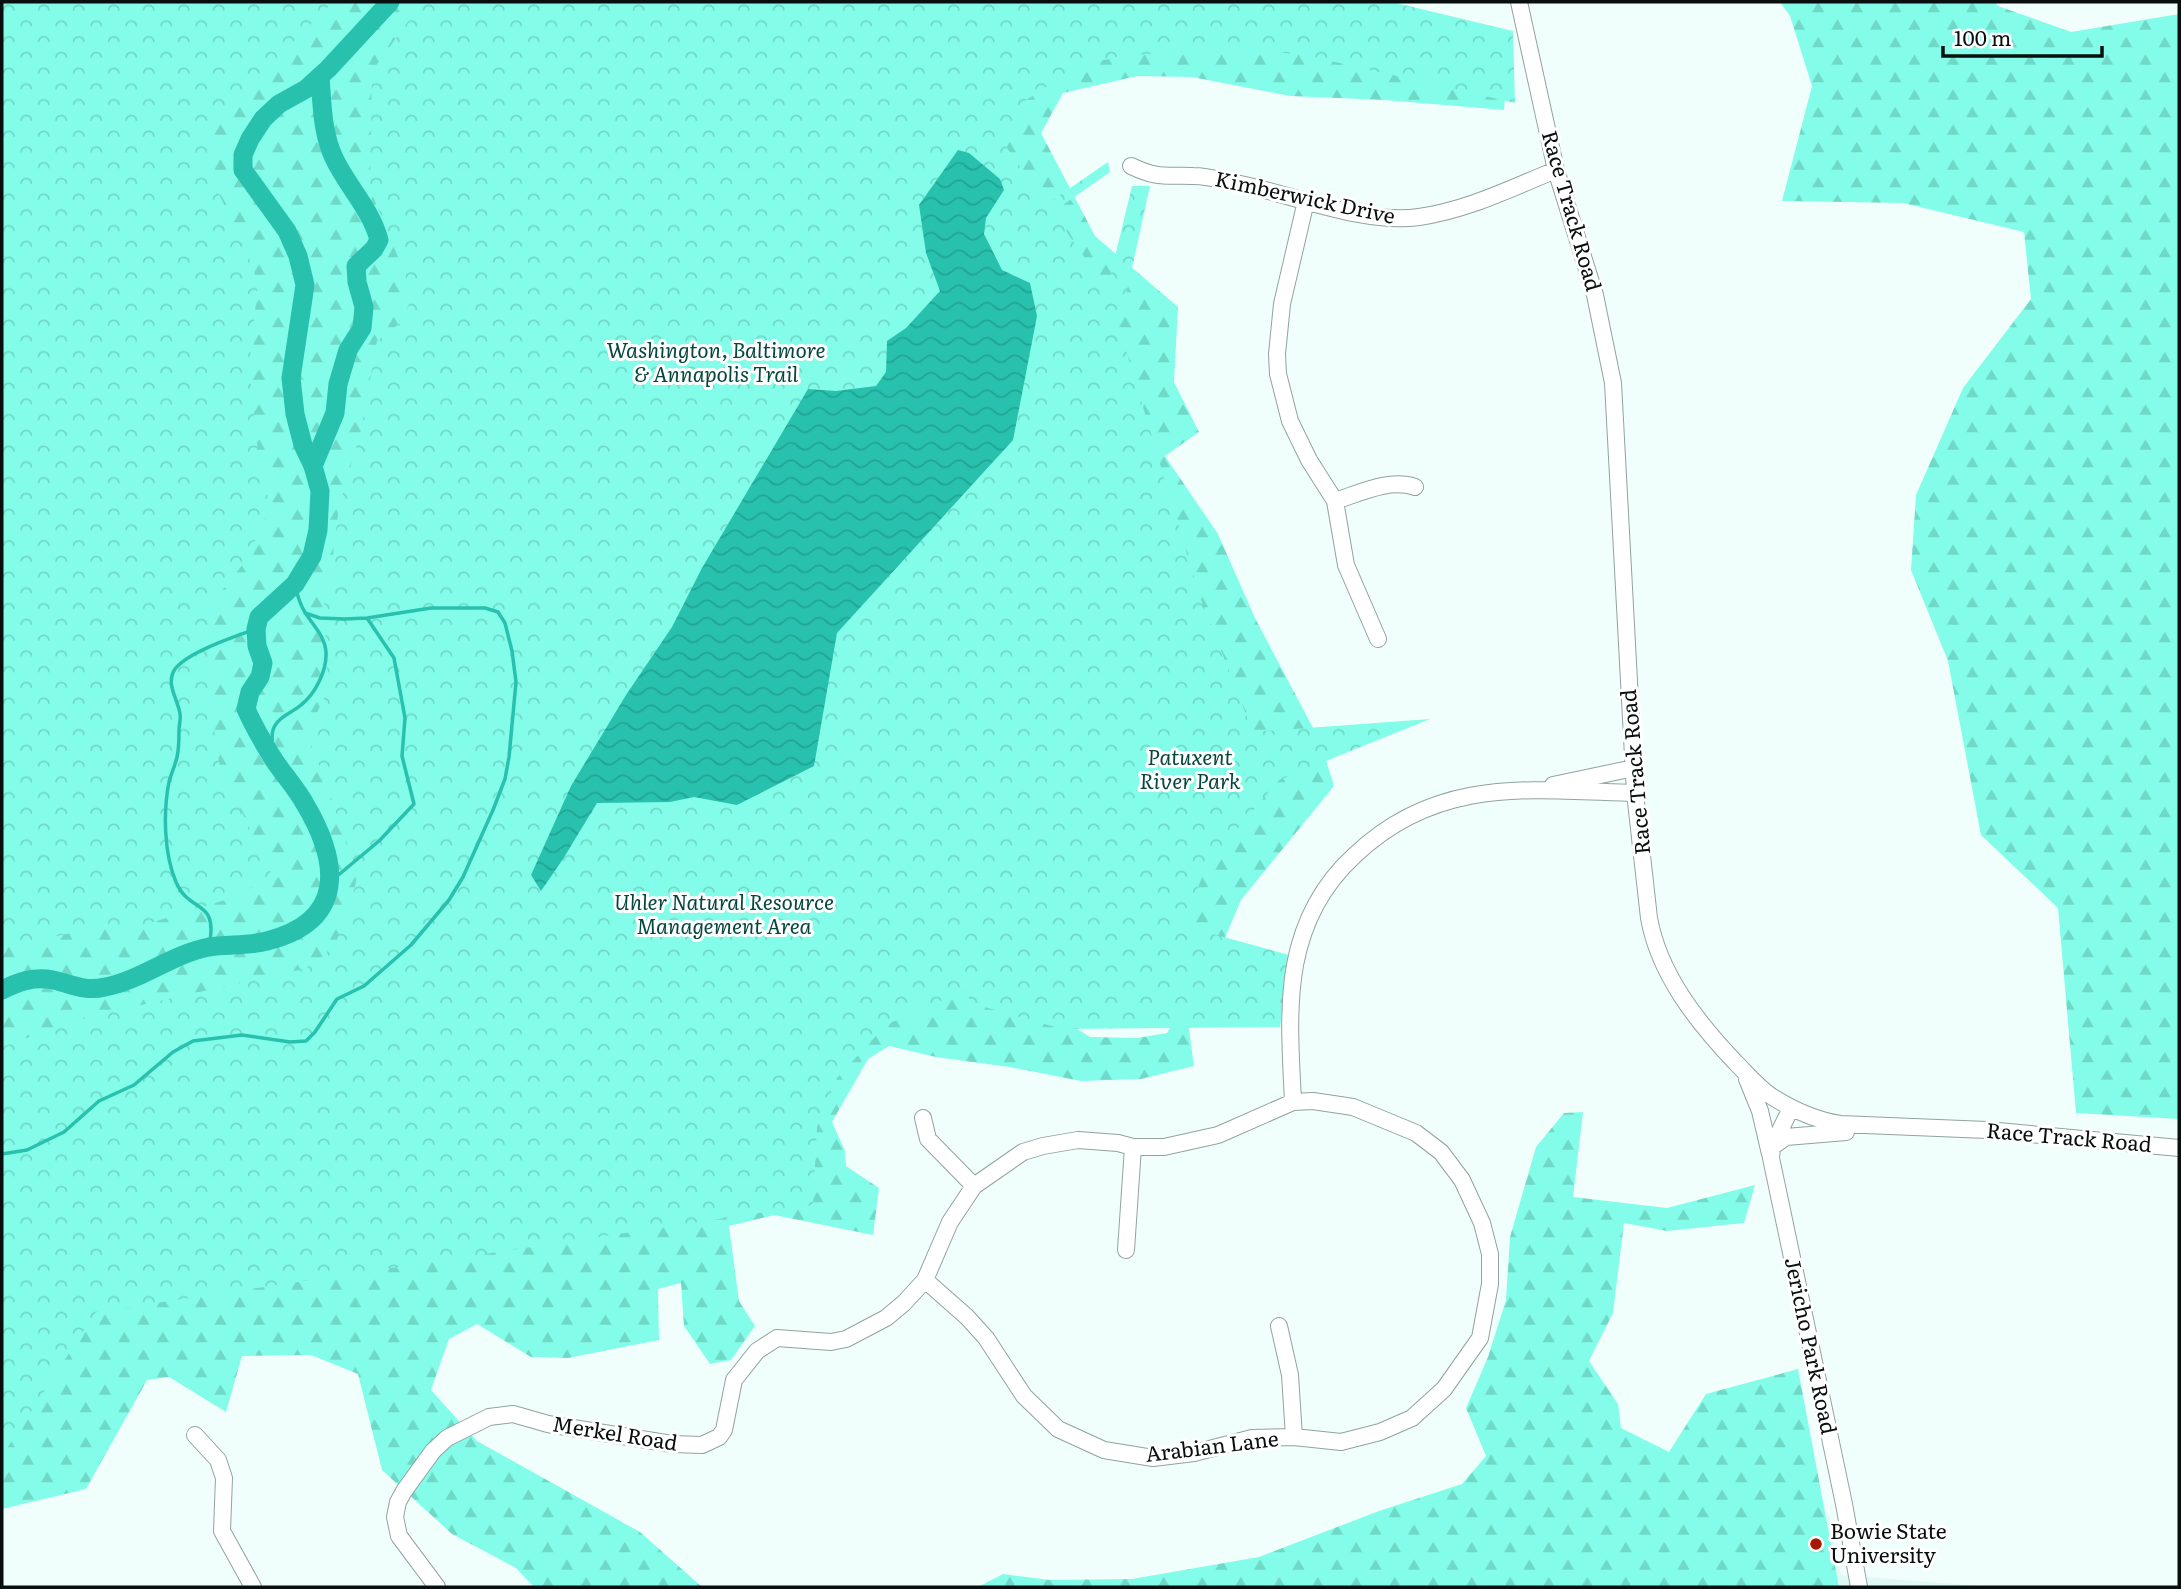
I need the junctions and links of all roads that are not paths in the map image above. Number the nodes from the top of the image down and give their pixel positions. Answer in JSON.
{"nodes":[{"id":1,"x":1519,"y":2,"type":"edge"},
{"id":2,"x":1131,"y":166,"type":"dead end"},
{"id":3,"x":1556,"y":170,"type":"junction"},
{"id":4,"x":1306,"y":201,"type":"junction"},
{"id":5,"x":1415,"y":487,"type":"dead end"},
{"id":6,"x":1335,"y":501,"type":"junction"},
{"id":7,"x":1377,"y":639,"type":"dead end"},
{"id":8,"x":1634,"y":768,"type":"junction"},
{"id":9,"x":1538,"y":790,"type":"junction"},
{"id":10,"x":1635,"y":793,"type":"junction"},
{"id":11,"x":1738,"y":1065,"type":"junction"},
{"id":12,"x":1293,"y":1102,"type":"junction"},
{"id":13,"x":1791,"y":1108,"type":"junction"},
{"id":14,"x":923,"y":1118,"type":"dead end"},
{"id":15,"x":1870,"y":1125,"type":"junction"},
{"id":16,"x":1133,"y":1147,"type":"junction"},
{"id":17,"x":2179,"y":1148,"type":"edge"},
{"id":18,"x":1771,"y":1153,"type":"junction"},
{"id":19,"x":974,"y":1186,"type":"junction"},
{"id":20,"x":1126,"y":1250,"type":"dead end"},
{"id":21,"x":925,"y":1280,"type":"junction"},
{"id":22,"x":1279,"y":1326,"type":"dead end"},
{"id":23,"x":195,"y":1436,"type":"dead end"},
{"id":24,"x":1294,"y":1437,"type":"junction"},
{"id":25,"x":253,"y":1587,"type":"edge"},
{"id":26,"x":437,"y":1587,"type":"edge"},
{"id":27,"x":1859,"y":1587,"type":"edge"}],
"edges":[{"from":1,"to":3,"type":"street","name":"Race Track Road"},
{"from":2,"to":4,"type":"street","name":"Kimberwick Drive"},
{"from":3,"to":4,"type":"street","name":"Kimberwick Drive"},
{"from":3,"to":8,"type":"street","name":"Race Track Road"},
{"from":4,"to":6,"type":"street"},
{"from":5,"to":6,"type":"street"},
{"from":6,"to":7,"type":"street"},
{"from":8,"to":9,"type":"street"},
{"from":8,"to":10,"type":"street","name":"Race Track Road"},
{"from":9,"to":10,"type":"street"},
{"from":9,"to":12,"type":"street"},
{"from":10,"to":11,"type":"street","name":"Race Track Road"},
{"from":11,"to":13,"type":"street","name":"Race Track Road"},
{"from":11,"to":18,"type":"street","name":"Jericho Park Road"},
{"from":12,"to":16,"type":"street","name":"Arabian Lane"},
{"from":12,"to":24,"type":"street","name":"Arabian Lane"},
{"from":13,"to":15,"type":"street","name":"Race Track Road"},
{"from":13,"to":18,"type":"street"},
{"from":14,"to":19,"type":"street"},
{"from":15,"to":17,"type":"street","name":"Race Track Road"},
{"from":15,"to":18,"type":"street"},
{"from":16,"to":19,"type":"street","name":"Arabian Lane"},
{"from":16,"to":20,"type":"street"},
{"from":18,"to":27,"type":"street","name":"Jericho Park Road"},
{"from":19,"to":21,"type":"street","name":"Arabian Lane"},
{"from":21,"to":24,"type":"street","name":"Arabian Lane"},
{"from":21,"to":26,"type":"street","name":"Merkel Road"},
{"from":22,"to":24,"type":"street"},
{"from":23,"to":25,"type":"street"}]}
